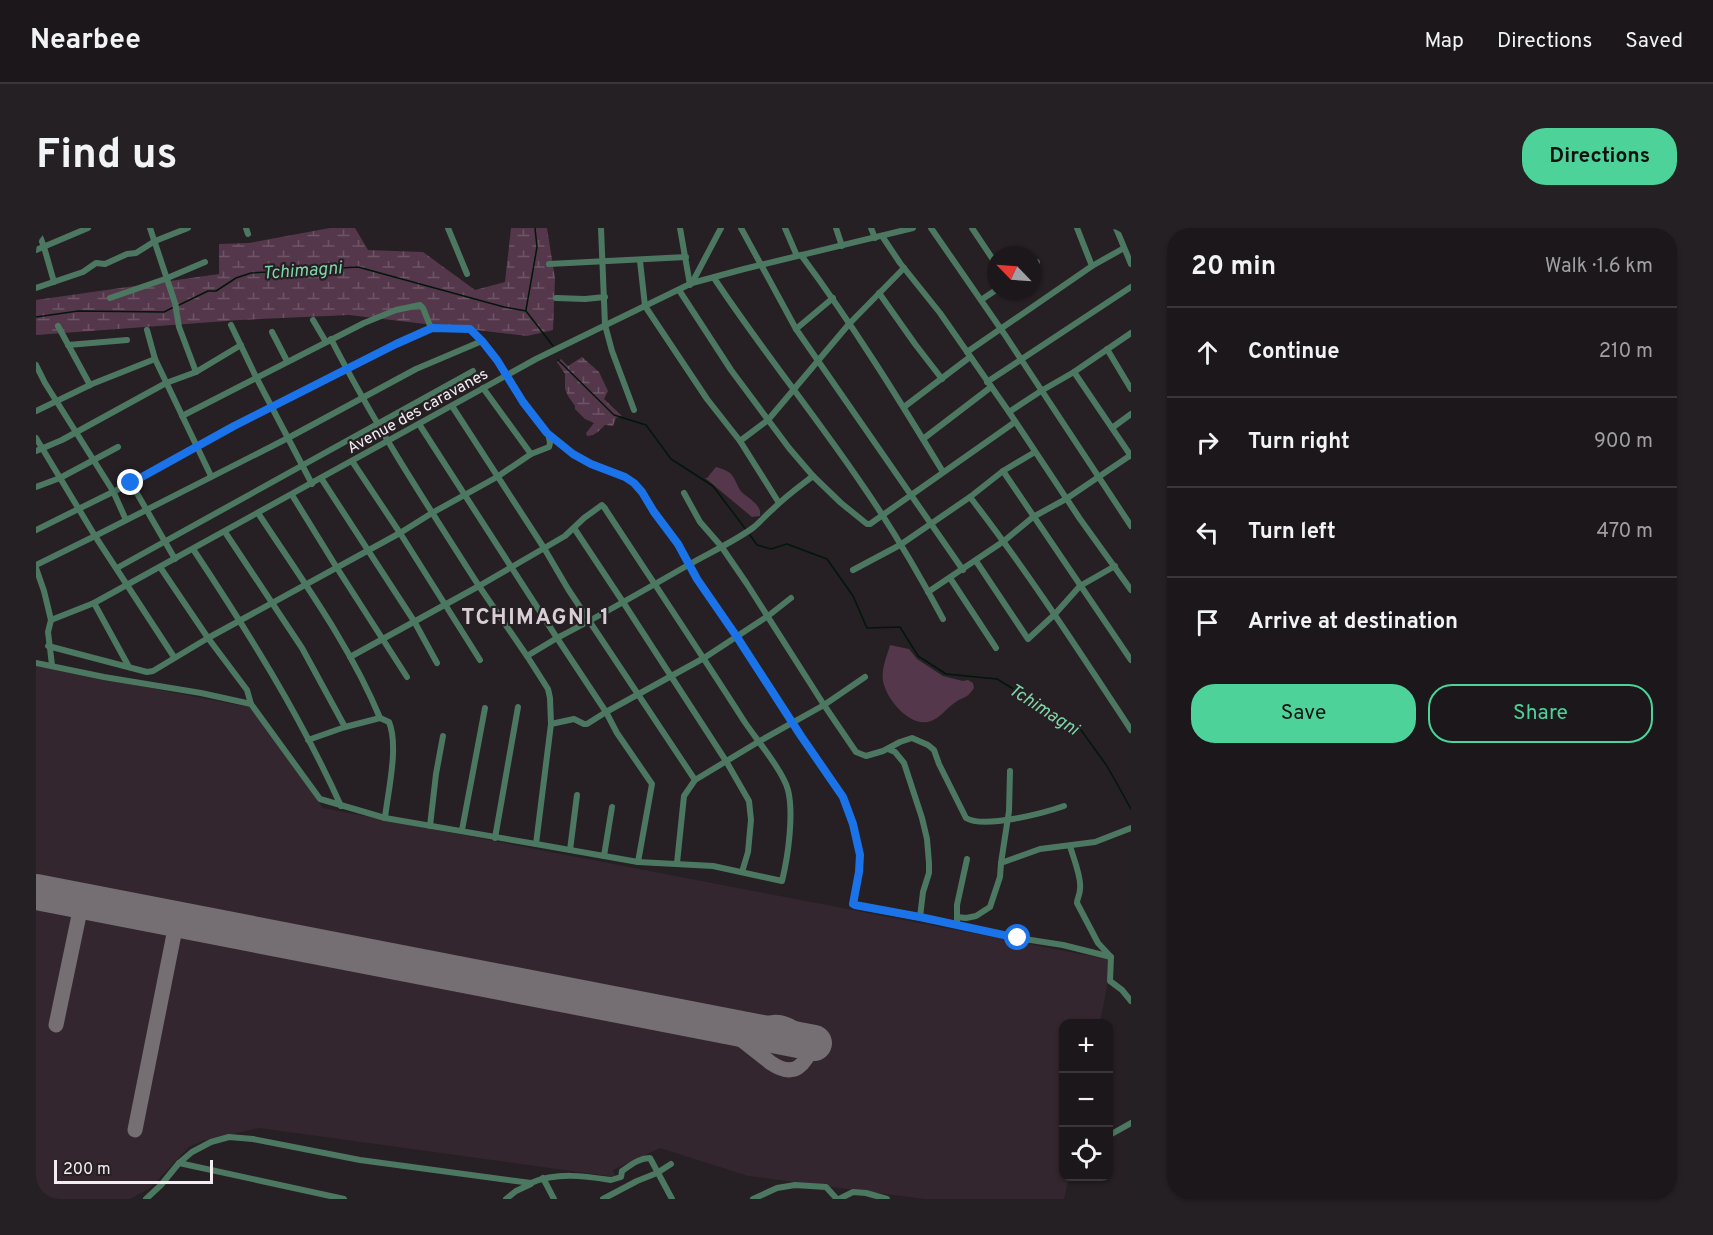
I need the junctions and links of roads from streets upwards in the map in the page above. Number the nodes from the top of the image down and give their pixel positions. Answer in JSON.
{"nodes":[{"id":1,"x":37,"y":228,"type":"edge"},
{"id":2,"x":88,"y":228,"type":"edge"},
{"id":3,"x":150,"y":228,"type":"edge"},
{"id":4,"x":188,"y":228,"type":"edge"},
{"id":5,"x":448,"y":228,"type":"edge"},
{"id":6,"x":601,"y":228,"type":"edge"},
{"id":7,"x":680,"y":228,"type":"edge"},
{"id":8,"x":722,"y":228,"type":"edge"},
{"id":9,"x":741,"y":228,"type":"edge"},
{"id":10,"x":785,"y":228,"type":"edge"},
{"id":11,"x":836,"y":228,"type":"edge"},
{"id":12,"x":871,"y":228,"type":"edge"},
{"id":13,"x":913,"y":228,"type":"edge"},
{"id":14,"x":931,"y":228,"type":"edge"},
{"id":15,"x":972,"y":228,"type":"edge"},
{"id":16,"x":1077,"y":228,"type":"edge"},
{"id":17,"x":1116,"y":228,"type":"edge"},
{"id":18,"x":878,"y":237,"type":"junction"},
{"id":19,"x":155,"y":242,"type":"junction"},
{"id":20,"x":44,"y":246,"type":"junction"},
{"id":21,"x":842,"y":246,"type":"junction"},
{"id":22,"x":1124,"y":248,"type":"junction"},
{"id":23,"x":36,"y":250,"type":"edge"},
{"id":24,"x":987,"y":250,"type":"edge"},
{"id":25,"x":800,"y":256,"type":"junction"},
{"id":26,"x":686,"y":257,"type":"junction"},
{"id":27,"x":640,"y":261,"type":"junction"},
{"id":28,"x":205,"y":262,"type":"dead end"},
{"id":29,"x":603,"y":262,"type":"junction"},
{"id":30,"x":549,"y":264,"type":"dead end"},
{"id":31,"x":1131,"y":264,"type":"edge"},
{"id":32,"x":760,"y":265,"type":"junction"},
{"id":33,"x":1092,"y":266,"type":"junction"},
{"id":34,"x":904,"y":268,"type":"junction"},
{"id":35,"x":467,"y":274,"type":"dead end"},
{"id":36,"x":714,"y":278,"type":"junction"},
{"id":37,"x":165,"y":279,"type":"junction"},
{"id":38,"x":54,"y":282,"type":"junction"},
{"id":39,"x":691,"y":284,"type":"junction"},
{"id":40,"x":1131,"y":287,"type":"edge"},
{"id":41,"x":36,"y":288,"type":"edge"},
{"id":42,"x":680,"y":290,"type":"junction"},
{"id":43,"x":879,"y":293,"type":"junction"},
{"id":44,"x":987,"y":296,"type":"edge"},
{"id":45,"x":605,"y":297,"type":"junction"},
{"id":46,"x":110,"y":298,"type":"dead end"},
{"id":47,"x":556,"y":298,"type":"dead end"},
{"id":48,"x":833,"y":298,"type":"junction"},
{"id":49,"x":981,"y":300,"type":"junction"},
{"id":50,"x":645,"y":306,"type":"junction"},
{"id":51,"x":313,"y":320,"type":"dead end"},
{"id":52,"x":849,"y":324,"type":"junction"},
{"id":53,"x":231,"y":325,"type":"dead end"},
{"id":54,"x":58,"y":326,"type":"dead end"},
{"id":55,"x":605,"y":326,"type":"junction"},
{"id":56,"x":432,"y":328,"type":"junction"},
{"id":57,"x":796,"y":329,"type":"junction"},
{"id":58,"x":147,"y":330,"type":"dead end"},
{"id":59,"x":1001,"y":330,"type":"junction"},
{"id":60,"x":272,"y":332,"type":"dead end"},
{"id":61,"x":1131,"y":333,"type":"edge"},
{"id":62,"x":127,"y":340,"type":"dead end"},
{"id":63,"x":329,"y":341,"type":"junction"},
{"id":64,"x":482,"y":341,"type":"junction"},
{"id":65,"x":68,"y":345,"type":"junction"},
{"id":66,"x":241,"y":345,"type":"junction"},
{"id":67,"x":1107,"y":350,"type":"junction"},
{"id":68,"x":969,"y":355,"type":"junction"},
{"id":69,"x":155,"y":360,"type":"junction"},
{"id":70,"x":818,"y":360,"type":"junction"},
{"id":71,"x":1020,"y":360,"type":"junction"},
{"id":72,"x":286,"y":361,"type":"junction"},
{"id":73,"x":36,"y":365,"type":"edge"},
{"id":74,"x":347,"y":369,"type":"junction"},
{"id":75,"x":473,"y":371,"type":"dead end"},
{"id":76,"x":196,"y":372,"type":"junction"},
{"id":77,"x":1074,"y":372,"type":"junction"},
{"id":78,"x":506,"y":375,"type":"junction"},
{"id":79,"x":256,"y":377,"type":"junction"},
{"id":80,"x":942,"y":379,"type":"junction"},
{"id":81,"x":166,"y":383,"type":"junction"},
{"id":82,"x":989,"y":384,"type":"junction"},
{"id":83,"x":90,"y":385,"type":"junction"},
{"id":84,"x":483,"y":388,"type":"junction"},
{"id":85,"x":794,"y":389,"type":"junction"},
{"id":86,"x":1131,"y":389,"type":"edge"},
{"id":87,"x":1041,"y":391,"type":"junction"},
{"id":88,"x":362,"y":398,"type":"junction"},
{"id":89,"x":57,"y":402,"type":"junction"},
{"id":90,"x":452,"y":406,"type":"junction"},
{"id":91,"x":273,"y":407,"type":"junction"},
{"id":92,"x":904,"y":407,"type":"junction"},
{"id":93,"x":634,"y":410,"type":"dead end"},
{"id":94,"x":36,"y":411,"type":"edge"},
{"id":95,"x":1009,"y":412,"type":"junction"},
{"id":96,"x":1131,"y":414,"type":"edge"},
{"id":97,"x":182,"y":416,"type":"junction"},
{"id":98,"x":768,"y":420,"type":"junction"},
{"id":99,"x":1015,"y":422,"type":"junction"},
{"id":100,"x":378,"y":424,"type":"junction"},
{"id":101,"x":419,"y":424,"type":"junction"},
{"id":102,"x":1112,"y":428,"type":"junction"},
{"id":103,"x":76,"y":432,"type":"junction"},
{"id":104,"x":547,"y":433,"type":"junction"},
{"id":105,"x":36,"y":438,"type":"edge"},
{"id":106,"x":288,"y":438,"type":"junction"},
{"id":107,"x":923,"y":439,"type":"junction"},
{"id":108,"x":388,"y":441,"type":"junction"},
{"id":109,"x":740,"y":441,"type":"junction"},
{"id":110,"x":197,"y":446,"type":"junction"},
{"id":111,"x":118,"y":447,"type":"dead end"},
{"id":112,"x":39,"y":449,"type":"edge"},
{"id":113,"x":1035,"y":452,"type":"junction"},
{"id":114,"x":531,"y":454,"type":"junction"},
{"id":115,"x":1131,"y":456,"type":"edge"},
{"id":116,"x":94,"y":461,"type":"junction"},
{"id":117,"x":352,"y":461,"type":"junction"},
{"id":118,"x":303,"y":466,"type":"junction"},
{"id":119,"x":1002,"y":471,"type":"junction"},
{"id":120,"x":943,"y":472,"type":"junction"},
{"id":121,"x":211,"y":476,"type":"junction"},
{"id":122,"x":813,"y":476,"type":"junction"},
{"id":123,"x":497,"y":477,"type":"junction"},
{"id":124,"x":1099,"y":477,"type":"junction"},
{"id":125,"x":60,"y":478,"type":"junction"},
{"id":126,"x":321,"y":478,"type":"junction"},
{"id":127,"x":131,"y":483,"type":"junction"},
{"id":128,"x":312,"y":484,"type":"junction"},
{"id":129,"x":36,"y":487,"type":"edge"},
{"id":130,"x":112,"y":491,"type":"junction"},
{"id":131,"x":684,"y":493,"type":"dead end"},
{"id":132,"x":911,"y":494,"type":"junction"},
{"id":133,"x":292,"y":495,"type":"junction"},
{"id":134,"x":465,"y":495,"type":"junction"},
{"id":135,"x":970,"y":497,"type":"junction"},
{"id":136,"x":1066,"y":499,"type":"junction"},
{"id":137,"x":779,"y":503,"type":"junction"},
{"id":138,"x":79,"y":508,"type":"junction"},
{"id":139,"x":146,"y":509,"type":"junction"},
{"id":140,"x":258,"y":513,"type":"junction"},
{"id":141,"x":432,"y":513,"type":"junction"},
{"id":142,"x":882,"y":515,"type":"junction"},
{"id":143,"x":1033,"y":518,"type":"junction"},
{"id":144,"x":126,"y":520,"type":"junction"},
{"id":145,"x":930,"y":523,"type":"junction"},
{"id":146,"x":1131,"y":526,"type":"edge"},
{"id":147,"x":574,"y":528,"type":"junction"},
{"id":148,"x":36,"y":530,"type":"edge"},
{"id":149,"x":225,"y":532,"type":"junction"},
{"id":150,"x":400,"y":532,"type":"junction"},
{"id":151,"x":95,"y":536,"type":"junction"},
{"id":152,"x":164,"y":541,"type":"junction"},
{"id":153,"x":1004,"y":541,"type":"junction"},
{"id":154,"x":900,"y":545,"type":"junction"},
{"id":155,"x":721,"y":546,"type":"junction"},
{"id":156,"x":544,"y":548,"type":"junction"},
{"id":157,"x":193,"y":549,"type":"junction"},
{"id":158,"x":368,"y":550,"type":"junction"},
{"id":159,"x":175,"y":559,"type":"junction"},
{"id":160,"x":975,"y":561,"type":"junction"},
{"id":161,"x":690,"y":564,"type":"junction"},
{"id":162,"x":512,"y":566,"type":"junction"},
{"id":163,"x":36,"y":567,"type":"edge"},
{"id":164,"x":160,"y":567,"type":"junction"},
{"id":165,"x":1114,"y":567,"type":"junction"},
{"id":166,"x":117,"y":568,"type":"junction"},
{"id":167,"x":337,"y":568,"type":"junction"},
{"id":168,"x":853,"y":570,"type":"dead end"},
{"id":169,"x":963,"y":570,"type":"junction"},
{"id":170,"x":950,"y":578,"type":"junction"},
{"id":171,"x":654,"y":584,"type":"junction"},
{"id":172,"x":128,"y":585,"type":"junction"},
{"id":173,"x":305,"y":585,"type":"junction"},
{"id":174,"x":479,"y":586,"type":"junction"},
{"id":175,"x":1080,"y":586,"type":"junction"},
{"id":176,"x":1131,"y":590,"type":"edge"},
{"id":177,"x":928,"y":592,"type":"junction"},
{"id":178,"x":790,"y":598,"type":"dead end"},
{"id":179,"x":272,"y":602,"type":"junction"},
{"id":180,"x":623,"y":602,"type":"junction"},
{"id":181,"x":94,"y":603,"type":"junction"},
{"id":182,"x":446,"y":604,"type":"junction"},
{"id":183,"x":1055,"y":614,"type":"junction"},
{"id":184,"x":768,"y":616,"type":"junction"},
{"id":185,"x":943,"y":619,"type":"dead end"},
{"id":186,"x":51,"y":620,"type":"junction"},
{"id":187,"x":240,"y":621,"type":"junction"},
{"id":188,"x":414,"y":621,"type":"junction"},
{"id":189,"x":590,"y":621,"type":"junction"},
{"id":190,"x":737,"y":637,"type":"junction"},
{"id":191,"x":208,"y":638,"type":"junction"},
{"id":192,"x":557,"y":638,"type":"junction"},
{"id":193,"x":382,"y":639,"type":"junction"},
{"id":194,"x":48,"y":646,"type":"junction"},
{"id":195,"x":996,"y":648,"type":"dead end"},
{"id":196,"x":527,"y":656,"type":"junction"},
{"id":197,"x":174,"y":657,"type":"junction"},
{"id":198,"x":350,"y":657,"type":"junction"},
{"id":199,"x":704,"y":658,"type":"junction"},
{"id":200,"x":1131,"y":659,"type":"edge"},
{"id":201,"x":480,"y":660,"type":"dead end"},
{"id":202,"x":36,"y":663,"type":"edge"},
{"id":203,"x":437,"y":663,"type":"dead end"},
{"id":204,"x":52,"y":665,"type":"junction"},
{"id":205,"x":129,"y":667,"type":"junction"},
{"id":206,"x":671,"y":677,"type":"junction"},
{"id":207,"x":865,"y":677,"type":"dead end"},
{"id":208,"x":407,"y":678,"type":"dead end"},
{"id":209,"x":639,"y":694,"type":"junction"},
{"id":210,"x":250,"y":704,"type":"junction"},
{"id":211,"x":824,"y":705,"type":"junction"},
{"id":212,"x":518,"y":707,"type":"dead end"},
{"id":213,"x":485,"y":708,"type":"dead end"},
{"id":214,"x":606,"y":712,"type":"junction"},
{"id":215,"x":380,"y":718,"type":"junction"},
{"id":216,"x":792,"y":722,"type":"junction"},
{"id":217,"x":550,"y":724,"type":"junction"},
{"id":218,"x":345,"y":727,"type":"junction"},
{"id":219,"x":1131,"y":730,"type":"edge"},
{"id":220,"x":443,"y":736,"type":"dead end"},
{"id":221,"x":308,"y":740,"type":"junction"},
{"id":222,"x":758,"y":742,"type":"junction"},
{"id":223,"x":888,"y":749,"type":"junction"},
{"id":224,"x":726,"y":761,"type":"junction"},
{"id":225,"x":1010,"y":771,"type":"dead end"},
{"id":226,"x":695,"y":780,"type":"junction"},
{"id":227,"x":577,"y":795,"type":"dead end"},
{"id":228,"x":341,"y":806,"type":"junction"},
{"id":229,"x":1064,"y":806,"type":"dead end"},
{"id":230,"x":612,"y":807,"type":"dead end"},
{"id":231,"x":385,"y":818,"type":"junction"},
{"id":232,"x":1007,"y":820,"type":"junction"},
{"id":233,"x":430,"y":826,"type":"junction"},
{"id":234,"x":1131,"y":828,"type":"edge"},
{"id":235,"x":462,"y":830,"type":"junction"},
{"id":236,"x":495,"y":838,"type":"junction"},
{"id":237,"x":536,"y":844,"type":"junction"},
{"id":238,"x":1070,"y":846,"type":"junction"},
{"id":239,"x":570,"y":850,"type":"junction"},
{"id":240,"x":604,"y":856,"type":"junction"},
{"id":241,"x":967,"y":860,"type":"dead end"},
{"id":242,"x":638,"y":862,"type":"junction"},
{"id":243,"x":677,"y":863,"type":"junction"},
{"id":244,"x":1001,"y":863,"type":"junction"},
{"id":245,"x":742,"y":872,"type":"junction"},
{"id":246,"x":920,"y":917,"type":"junction"},
{"id":247,"x":957,"y":917,"type":"junction"},
{"id":248,"x":957,"y":925,"type":"junction"},
{"id":249,"x":1111,"y":957,"type":"junction"},
{"id":250,"x":1131,"y":1001,"type":"edge"},
{"id":251,"x":1131,"y":1123,"type":"edge"},
{"id":252,"x":1113,"y":1132,"type":"edge"},
{"id":253,"x":179,"y":1163,"type":"junction"},
{"id":254,"x":671,"y":1164,"type":"dead end"},
{"id":255,"x":657,"y":1173,"type":"junction"},
{"id":256,"x":543,"y":1178,"type":"junction"},
{"id":257,"x":531,"y":1184,"type":"junction"},
{"id":258,"x":330,"y":1197,"type":"edge"},
{"id":259,"x":146,"y":1199,"type":"edge"},
{"id":260,"x":344,"y":1199,"type":"edge"},
{"id":261,"x":506,"y":1199,"type":"edge"},
{"id":262,"x":554,"y":1199,"type":"edge"},
{"id":263,"x":603,"y":1199,"type":"edge"},
{"id":264,"x":672,"y":1199,"type":"edge"},
{"id":265,"x":753,"y":1199,"type":"edge"},
{"id":266,"x":838,"y":1199,"type":"edge"},
{"id":267,"x":887,"y":1199,"type":"edge"}],
"edges":[{"from":1,"to":20,"type":"street"},
{"from":2,"to":20,"type":"street"},
{"from":3,"to":19,"type":"street"},
{"from":4,"to":19,"type":"street"},
{"from":5,"to":35,"type":"street"},
{"from":6,"to":29,"type":"street"},
{"from":7,"to":26,"type":"street"},
{"from":8,"to":39,"type":"street"},
{"from":9,"to":32,"type":"street"},
{"from":10,"to":25,"type":"street"},
{"from":11,"to":21,"type":"street"},
{"from":12,"to":18,"type":"street"},
{"from":13,"to":18,"type":"street","name":"Avenue des caravanes"},
{"from":14,"to":49,"type":"street"},
{"from":15,"to":24,"type":"street"},
{"from":16,"to":33,"type":"street"},
{"from":17,"to":22,"type":"street"},
{"from":18,"to":21,"type":"street","name":"Avenue des caravanes"},
{"from":18,"to":34,"type":"street"},
{"from":19,"to":37,"type":"street"},
{"from":19,"to":38,"type":"street"},
{"from":20,"to":23,"type":"street"},
{"from":20,"to":38,"type":"street"},
{"from":21,"to":25,"type":"street","name":"Avenue des caravanes"},
{"from":22,"to":31,"type":"street"},
{"from":22,"to":33,"type":"street"},
{"from":25,"to":32,"type":"street","name":"Avenue des caravanes"},
{"from":25,"to":48,"type":"street"},
{"from":26,"to":27,"type":"street"},
{"from":26,"to":39,"type":"street"},
{"from":27,"to":29,"type":"street"},
{"from":27,"to":50,"type":"street"},
{"from":28,"to":37,"type":"street"},
{"from":29,"to":30,"type":"street"},
{"from":29,"to":45,"type":"street"},
{"from":32,"to":36,"type":"street","name":"Avenue des caravanes"},
{"from":32,"to":57,"type":"street"},
{"from":33,"to":59,"type":"street"},
{"from":34,"to":43,"type":"street"},
{"from":34,"to":68,"type":"street"},
{"from":36,"to":39,"type":"street","name":"Avenue des caravanes"},
{"from":36,"to":85,"type":"street"},
{"from":37,"to":46,"type":"street"},
{"from":37,"to":76,"type":"street"},
{"from":38,"to":41,"type":"street"},
{"from":39,"to":42,"type":"street","name":"Avenue des caravanes"},
{"from":40,"to":71,"type":"street"},
{"from":42,"to":50,"type":"street","name":"Avenue des caravanes"},
{"from":42,"to":98,"type":"street"},
{"from":43,"to":52,"type":"street"},
{"from":43,"to":80,"type":"street"},
{"from":44,"to":49,"type":"street"},
{"from":45,"to":47,"type":"street"},
{"from":45,"to":55,"type":"street"},
{"from":48,"to":52,"type":"street"},
{"from":48,"to":57,"type":"street"},
{"from":49,"to":59,"type":"street"},
{"from":50,"to":55,"type":"street","name":"Avenue des caravanes"},
{"from":50,"to":109,"type":"street"},
{"from":51,"to":63,"type":"street"},
{"from":52,"to":70,"type":"street"},
{"from":52,"to":92,"type":"street"},
{"from":53,"to":66,"type":"street"},
{"from":54,"to":65,"type":"street"},
{"from":55,"to":78,"type":"street","name":"Avenue des caravanes"},
{"from":55,"to":93,"type":"street"},
{"from":56,"to":63,"type":"street"},
{"from":56,"to":64,"type":"street"},
{"from":56,"to":74,"type":"street"},
{"from":57,"to":70,"type":"street"},
{"from":58,"to":69,"type":"street"},
{"from":59,"to":68,"type":"street"},
{"from":59,"to":71,"type":"street"},
{"from":60,"to":72,"type":"street"},
{"from":61,"to":67,"type":"street"},
{"from":62,"to":65,"type":"street"},
{"from":63,"to":72,"type":"street"},
{"from":63,"to":74,"type":"street"},
{"from":64,"to":78,"type":"street"},
{"from":64,"to":88,"type":"street"},
{"from":65,"to":83,"type":"street"},
{"from":66,"to":76,"type":"street"},
{"from":66,"to":79,"type":"street"},
{"from":67,"to":77,"type":"street"},
{"from":67,"to":86,"type":"street"},
{"from":68,"to":80,"type":"street"},
{"from":68,"to":82,"type":"street"},
{"from":69,"to":81,"type":"street"},
{"from":69,"to":83,"type":"street"},
{"from":70,"to":85,"type":"street"},
{"from":70,"to":132,"type":"street"},
{"from":71,"to":82,"type":"street"},
{"from":71,"to":87,"type":"street"},
{"from":72,"to":79,"type":"street"},
{"from":73,"to":89,"type":"street"},
{"from":74,"to":88,"type":"street"},
{"from":74,"to":91,"type":"street"},
{"from":75,"to":100,"type":"street"},
{"from":76,"to":81,"type":"street"},
{"from":77,"to":87,"type":"street"},
{"from":77,"to":102,"type":"street"},
{"from":78,"to":84,"type":"street","name":"Avenue des caravanes"},
{"from":78,"to":104,"type":"street"},
{"from":79,"to":91,"type":"street"},
{"from":79,"to":97,"type":"street"},
{"from":80,"to":92,"type":"street"},
{"from":81,"to":97,"type":"street"},
{"from":81,"to":103,"type":"street"},
{"from":82,"to":95,"type":"street"},
{"from":82,"to":107,"type":"street"},
{"from":83,"to":89,"type":"street"},
{"from":84,"to":90,"type":"street","name":"Avenue des caravanes"},
{"from":84,"to":114,"type":"street"},
{"from":85,"to":98,"type":"street"},
{"from":85,"to":142,"type":"street"},
{"from":87,"to":95,"type":"street"},
{"from":87,"to":124,"type":"street"},
{"from":88,"to":100,"type":"street"},
{"from":88,"to":106,"type":"street"},
{"from":89,"to":94,"type":"street"},
{"from":89,"to":103,"type":"street"},
{"from":90,"to":101,"type":"street","name":"Avenue des caravanes"},
{"from":90,"to":123,"type":"street"},
{"from":91,"to":106,"type":"street"},
{"from":91,"to":110,"type":"street"},
{"from":92,"to":107,"type":"street"},
{"from":95,"to":99,"type":"street"},
{"from":96,"to":102,"type":"street"},
{"from":97,"to":110,"type":"street"},
{"from":98,"to":109,"type":"street"},
{"from":98,"to":122,"type":"street"},
{"from":99,"to":113,"type":"street"},
{"from":99,"to":120,"type":"street"},
{"from":100,"to":108,"type":"street"},
{"from":100,"to":118,"type":"street"},
{"from":101,"to":108,"type":"street","name":"Avenue des caravanes"},
{"from":101,"to":134,"type":"street"},
{"from":102,"to":115,"type":"street"},
{"from":103,"to":112,"type":"street"},
{"from":103,"to":116,"type":"street"},
{"from":104,"to":114,"type":"street"},
{"from":104,"to":161,"type":"street"},
{"from":105,"to":112,"type":"street"},
{"from":106,"to":118,"type":"street"},
{"from":106,"to":121,"type":"street"},
{"from":107,"to":120,"type":"street"},
{"from":108,"to":117,"type":"street","name":"Avenue des caravanes"},
{"from":108,"to":141,"type":"street"},
{"from":109,"to":137,"type":"street"},
{"from":110,"to":121,"type":"street"},
{"from":110,"to":127,"type":"street"},
{"from":111,"to":116,"type":"street"},
{"from":112,"to":125,"type":"street"},
{"from":113,"to":119,"type":"street"},
{"from":113,"to":136,"type":"street"},
{"from":114,"to":123,"type":"street"},
{"from":115,"to":124,"type":"street"},
{"from":116,"to":125,"type":"street"},
{"from":116,"to":130,"type":"street"},
{"from":117,"to":126,"type":"street","name":"Avenue des caravanes"},
{"from":117,"to":150,"type":"street"},
{"from":118,"to":128,"type":"street"},
{"from":118,"to":152,"type":"street"},
{"from":119,"to":135,"type":"street"},
{"from":119,"to":143,"type":"street"},
{"from":120,"to":132,"type":"street"},
{"from":121,"to":139,"type":"street"},
{"from":122,"to":137,"type":"street"},
{"from":122,"to":142,"type":"street"},
{"from":123,"to":134,"type":"street"},
{"from":123,"to":156,"type":"street"},
{"from":124,"to":136,"type":"street"},
{"from":124,"to":146,"type":"street"},
{"from":125,"to":129,"type":"street"},
{"from":125,"to":138,"type":"street"},
{"from":126,"to":128,"type":"street","name":"Avenue des caravanes"},
{"from":126,"to":158,"type":"street"},
{"from":127,"to":130,"type":"street"},
{"from":127,"to":139,"type":"street"},
{"from":128,"to":133,"type":"street","name":"Avenue des caravanes"},
{"from":130,"to":138,"type":"street"},
{"from":130,"to":144,"type":"street"},
{"from":131,"to":155,"type":"street"},
{"from":132,"to":142,"type":"street"},
{"from":132,"to":145,"type":"street"},
{"from":133,"to":140,"type":"street","name":"Avenue des caravanes"},
{"from":133,"to":167,"type":"street"},
{"from":134,"to":141,"type":"street"},
{"from":134,"to":162,"type":"street"},
{"from":135,"to":145,"type":"street"},
{"from":135,"to":153,"type":"street"},
{"from":136,"to":143,"type":"street"},
{"from":136,"to":165,"type":"street"},
{"from":137,"to":155,"type":"street"},
{"from":138,"to":148,"type":"street"},
{"from":138,"to":151,"type":"street"},
{"from":139,"to":144,"type":"street"},
{"from":139,"to":152,"type":"street"},
{"from":140,"to":149,"type":"street","name":"Avenue des caravanes"},
{"from":140,"to":173,"type":"street"},
{"from":141,"to":150,"type":"street"},
{"from":141,"to":174,"type":"street"},
{"from":142,"to":154,"type":"street"},
{"from":143,"to":153,"type":"street"},
{"from":143,"to":175,"type":"street"},
{"from":144,"to":151,"type":"street"},
{"from":145,"to":154,"type":"street"},
{"from":145,"to":169,"type":"street"},
{"from":147,"to":156,"type":"street"},
{"from":147,"to":171,"type":"street"},
{"from":147,"to":180,"type":"street"},
{"from":149,"to":157,"type":"street","name":"Avenue des caravanes"},
{"from":149,"to":179,"type":"street"},
{"from":150,"to":158,"type":"street"},
{"from":150,"to":182,"type":"street"},
{"from":151,"to":163,"type":"street"},
{"from":151,"to":166,"type":"street"},
{"from":152,"to":159,"type":"street"},
{"from":152,"to":166,"type":"street"},
{"from":153,"to":160,"type":"street"},
{"from":153,"to":183,"type":"street"},
{"from":154,"to":168,"type":"street"},
{"from":154,"to":177,"type":"street"},
{"from":155,"to":161,"type":"street"},
{"from":155,"to":184,"type":"street"},
{"from":156,"to":162,"type":"street"},
{"from":156,"to":189,"type":"street"},
{"from":157,"to":159,"type":"street","name":"Avenue des caravanes"},
{"from":157,"to":187,"type":"street"},
{"from":158,"to":167,"type":"street"},
{"from":158,"to":188,"type":"street"},
{"from":159,"to":164,"type":"street","name":"Avenue des caravanes"},
{"from":160,"to":169,"type":"street"},
{"from":160,"to":183,"type":"street"},
{"from":161,"to":171,"type":"street"},
{"from":161,"to":190,"type":"street"},
{"from":162,"to":174,"type":"street"},
{"from":162,"to":192,"type":"street"},
{"from":163,"to":186,"type":"street"},
{"from":164,"to":172,"type":"street","name":"Avenue des caravanes"},
{"from":164,"to":191,"type":"street"},
{"from":165,"to":175,"type":"street"},
{"from":165,"to":176,"type":"street"},
{"from":166,"to":172,"type":"street"},
{"from":167,"to":173,"type":"street"},
{"from":167,"to":193,"type":"street"},
{"from":169,"to":170,"type":"street"},
{"from":170,"to":177,"type":"street"},
{"from":170,"to":195,"type":"street"},
{"from":171,"to":180,"type":"street"},
{"from":171,"to":199,"type":"street"},
{"from":172,"to":181,"type":"street","name":"Avenue des caravanes"},
{"from":172,"to":197,"type":"street"},
{"from":173,"to":179,"type":"street"},
{"from":173,"to":198,"type":"street"},
{"from":174,"to":182,"type":"street"},
{"from":174,"to":196,"type":"street"},
{"from":175,"to":183,"type":"street"},
{"from":175,"to":200,"type":"street"},
{"from":177,"to":185,"type":"street"},
{"from":178,"to":184,"type":"street"},
{"from":179,"to":187,"type":"street"},
{"from":179,"to":218,"type":"street"},
{"from":180,"to":189,"type":"street"},
{"from":180,"to":206,"type":"street"},
{"from":181,"to":186,"type":"street","name":"Avenue des caravanes"},
{"from":181,"to":205,"type":"street"},
{"from":182,"to":188,"type":"street"},
{"from":182,"to":201,"type":"street"},
{"from":183,"to":219,"type":"street"},
{"from":184,"to":190,"type":"street"},
{"from":184,"to":211,"type":"street"},
{"from":186,"to":194,"type":"street"},
{"from":187,"to":191,"type":"street"},
{"from":187,"to":221,"type":"street"},
{"from":188,"to":193,"type":"street"},
{"from":188,"to":203,"type":"street"},
{"from":189,"to":192,"type":"street"},
{"from":189,"to":209,"type":"street"},
{"from":190,"to":199,"type":"street"},
{"from":190,"to":216,"type":"street"},
{"from":191,"to":197,"type":"street"},
{"from":191,"to":210,"type":"street"},
{"from":192,"to":196,"type":"street"},
{"from":192,"to":214,"type":"street"},
{"from":193,"to":198,"type":"street"},
{"from":193,"to":208,"type":"street"},
{"from":194,"to":204,"type":"street"},
{"from":194,"to":205,"type":"street"},
{"from":196,"to":217,"type":"street"},
{"from":197,"to":205,"type":"street"},
{"from":198,"to":215,"type":"street"},
{"from":199,"to":206,"type":"street"},
{"from":199,"to":222,"type":"street"},
{"from":202,"to":204,"type":"street"},
{"from":204,"to":210,"type":"street"},
{"from":206,"to":209,"type":"street"},
{"from":206,"to":224,"type":"street"},
{"from":207,"to":211,"type":"street"},
{"from":209,"to":214,"type":"street"},
{"from":209,"to":226,"type":"street"},
{"from":210,"to":228,"type":"street"},
{"from":211,"to":216,"type":"street"},
{"from":211,"to":223,"type":"street"},
{"from":212,"to":236,"type":"street"},
{"from":213,"to":235,"type":"street"},
{"from":214,"to":217,"type":"street"},
{"from":214,"to":242,"type":"street"},
{"from":215,"to":218,"type":"street"},
{"from":215,"to":231,"type":"street"},
{"from":216,"to":222,"type":"street"},
{"from":216,"to":246,"type":"street"},
{"from":217,"to":237,"type":"street"},
{"from":218,"to":221,"type":"street"},
{"from":220,"to":233,"type":"street"},
{"from":221,"to":228,"type":"street"},
{"from":222,"to":224,"type":"street"},
{"from":222,"to":245,"type":"street"},
{"from":223,"to":232,"type":"street"},
{"from":223,"to":246,"type":"street"},
{"from":224,"to":226,"type":"street"},
{"from":224,"to":245,"type":"street"},
{"from":225,"to":232,"type":"street"},
{"from":226,"to":243,"type":"street"},
{"from":227,"to":239,"type":"street"},
{"from":228,"to":231,"type":"street"},
{"from":229,"to":232,"type":"street"},
{"from":230,"to":240,"type":"street"},
{"from":231,"to":233,"type":"street"},
{"from":232,"to":244,"type":"street"},
{"from":233,"to":235,"type":"street"},
{"from":234,"to":238,"type":"street"},
{"from":235,"to":236,"type":"street"},
{"from":236,"to":237,"type":"street"},
{"from":237,"to":239,"type":"street"},
{"from":238,"to":244,"type":"street"},
{"from":238,"to":249,"type":"street"},
{"from":239,"to":240,"type":"street"},
{"from":240,"to":242,"type":"street"},
{"from":241,"to":247,"type":"street"},
{"from":242,"to":243,"type":"street"},
{"from":243,"to":245,"type":"street"},
{"from":244,"to":247,"type":"street"},
{"from":246,"to":248,"type":"street"},
{"from":247,"to":248,"type":"street"},
{"from":248,"to":249,"type":"street"},
{"from":249,"to":250,"type":"street"},
{"from":251,"to":252,"type":"street"},
{"from":253,"to":257,"type":"street"},
{"from":253,"to":258,"type":"street"},
{"from":253,"to":259,"type":"street"},
{"from":254,"to":255,"type":"street"},
{"from":255,"to":256,"type":"street"},
{"from":255,"to":263,"type":"street"},
{"from":255,"to":264,"type":"street"},
{"from":256,"to":257,"type":"street"},
{"from":256,"to":262,"type":"street"},
{"from":257,"to":261,"type":"street"},
{"from":258,"to":260,"type":"street"},
{"from":265,"to":266,"type":"street"},
{"from":266,"to":267,"type":"street"}]}
